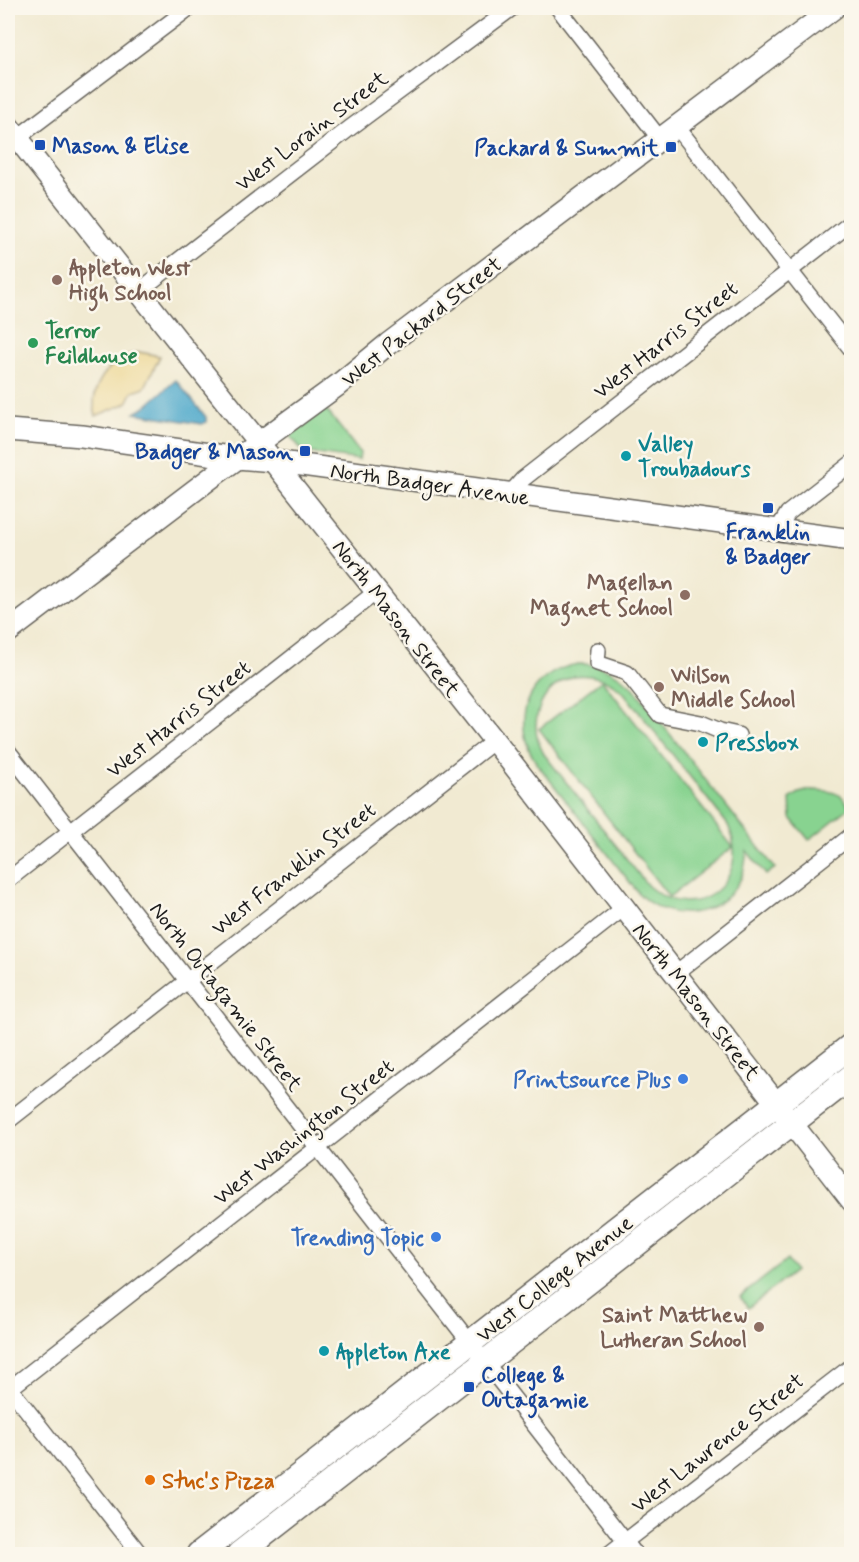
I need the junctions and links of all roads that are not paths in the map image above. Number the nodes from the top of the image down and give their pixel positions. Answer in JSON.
{"nodes":[{"id":1,"x":189,"y":8,"type":"edge"},
{"id":2,"x":512,"y":8,"type":"edge"},
{"id":3,"x":558,"y":8,"type":"edge"},
{"id":4,"x":834,"y":8,"type":"edge"},
{"id":5,"x":12,"y":132,"type":"edge"},
{"id":6,"x":668,"y":133,"type":"junction"},
{"id":7,"x":852,"y":222,"type":"edge"},
{"id":8,"x":790,"y":271,"type":"junction"},
{"id":9,"x":139,"y":291,"type":"junction"},
{"id":10,"x":852,"y":350,"type":"edge"},
{"id":11,"x":8,"y":430,"type":"edge"},
{"id":12,"x":260,"y":444,"type":"junction"},
{"id":13,"x":237,"y":458,"type":"junction"},
{"id":14,"x":273,"y":461,"type":"junction"},
{"id":15,"x":852,"y":463,"type":"edge"},
{"id":16,"x":509,"y":495,"type":"junction"},
{"id":17,"x":777,"y":530,"type":"junction"},
{"id":18,"x":852,"y":540,"type":"edge"},
{"id":19,"x":376,"y":592,"type":"junction"},
{"id":20,"x":8,"y":632,"type":"edge"},
{"id":21,"x":598,"y":650,"type":"dead end"},
{"id":22,"x":738,"y":735,"type":"dead end"},
{"id":23,"x":494,"y":741,"type":"junction"},
{"id":24,"x":8,"y":751,"type":"edge"},
{"id":25,"x":70,"y":831,"type":"junction"},
{"id":26,"x":852,"y":836,"type":"edge"},
{"id":27,"x":8,"y":880,"type":"edge"},
{"id":28,"x":625,"y":907,"type":"junction"},
{"id":29,"x":676,"y":973,"type":"junction"},
{"id":30,"x":187,"y":980,"type":"junction"},
{"id":31,"x":852,"y":1045,"type":"edge"},
{"id":32,"x":852,"y":1076,"type":"edge"},
{"id":33,"x":784,"y":1113,"type":"junction"},
{"id":34,"x":8,"y":1121,"type":"edge"},
{"id":35,"x":318,"y":1148,"type":"junction"},
{"id":36,"x":852,"y":1201,"type":"edge"},
{"id":37,"x":477,"y":1353,"type":"junction"},
{"id":38,"x":852,"y":1366,"type":"edge"},
{"id":39,"x":8,"y":1388,"type":"edge"},
{"id":40,"x":630,"y":1548,"type":"edge"},
{"id":41,"x":140,"y":1554,"type":"edge"},
{"id":42,"x":199,"y":1554,"type":"edge"},
{"id":43,"x":239,"y":1554,"type":"edge"},
{"id":44,"x":609,"y":1554,"type":"edge"}],
"edges":[{"from":1,"to":5,"type":"street"},
{"from":2,"to":9,"type":"street","name":"West Lorain Street"},
{"from":3,"to":6,"type":"street"},
{"from":4,"to":6,"type":"main road","name":"West Packard Street"},
{"from":5,"to":9,"type":"main road","name":"North Mason Street"},
{"from":6,"to":8,"type":"street"},
{"from":6,"to":12,"type":"main road","name":"West Packard Street"},
{"from":7,"to":8,"type":"street","name":"West Harris Street"},
{"from":8,"to":10,"type":"street"},
{"from":8,"to":16,"type":"street","name":"West Harris Street"},
{"from":9,"to":12,"type":"main road","name":"North Mason Street"},
{"from":11,"to":13,"type":"main road","name":"North Badger Avenue"},
{"from":12,"to":13,"type":"main road","name":"West Packard Street"},
{"from":12,"to":14,"type":"main road","name":"North Mason Street"},
{"from":13,"to":14,"type":"main road","name":"North Badger Avenue"},
{"from":13,"to":20,"type":"main road","name":"West Packard Street"},
{"from":14,"to":16,"type":"main road","name":"North Badger Avenue"},
{"from":14,"to":19,"type":"main road","name":"North Mason Street"},
{"from":15,"to":17,"type":"street"},
{"from":16,"to":17,"type":"main road","name":"North Badger Avenue"},
{"from":17,"to":18,"type":"main road","name":"North Badger Avenue"},
{"from":19,"to":23,"type":"main road","name":"North Mason Street"},
{"from":19,"to":25,"type":"street","name":"West Harris Street"},
{"from":21,"to":22,"type":"street"},
{"from":23,"to":28,"type":"main road","name":"North Mason Street"},
{"from":23,"to":30,"type":"street","name":"West Franklin Street"},
{"from":24,"to":25,"type":"street","name":"North Outagamie Street"},
{"from":25,"to":27,"type":"street","name":"West Harris Street"},
{"from":25,"to":30,"type":"street","name":"North Outagamie Street"},
{"from":26,"to":29,"type":"street"},
{"from":28,"to":29,"type":"main road","name":"North Mason Street"},
{"from":28,"to":35,"type":"street","name":"West Washington Street"},
{"from":29,"to":33,"type":"main road","name":"North Mason Street"},
{"from":30,"to":34,"type":"street","name":"West Franklin Street"},
{"from":30,"to":35,"type":"street","name":"North Outagamie Street"},
{"from":31,"to":33,"type":"main road","name":"West College Avenue"},
{"from":32,"to":33,"type":"main road","name":"West College Avenue"},
{"from":33,"to":36,"type":"main road","name":"North Mason Street"},
{"from":33,"to":37,"type":"main road","name":"West College Avenue"},
{"from":35,"to":37,"type":"street","name":"North Outagamie Street"},
{"from":35,"to":39,"type":"street","name":"West Washington Street"},
{"from":37,"to":40,"type":"street","name":"North Outagamie Street"},
{"from":37,"to":42,"type":"main road","name":"West College Avenue"},
{"from":37,"to":43,"type":"main road","name":"West College Avenue"},
{"from":38,"to":40,"type":"street","name":"West Lawrence Street"},
{"from":39,"to":41,"type":"street"},
{"from":40,"to":44,"type":"street","name":"West Lawrence Street"}]}
